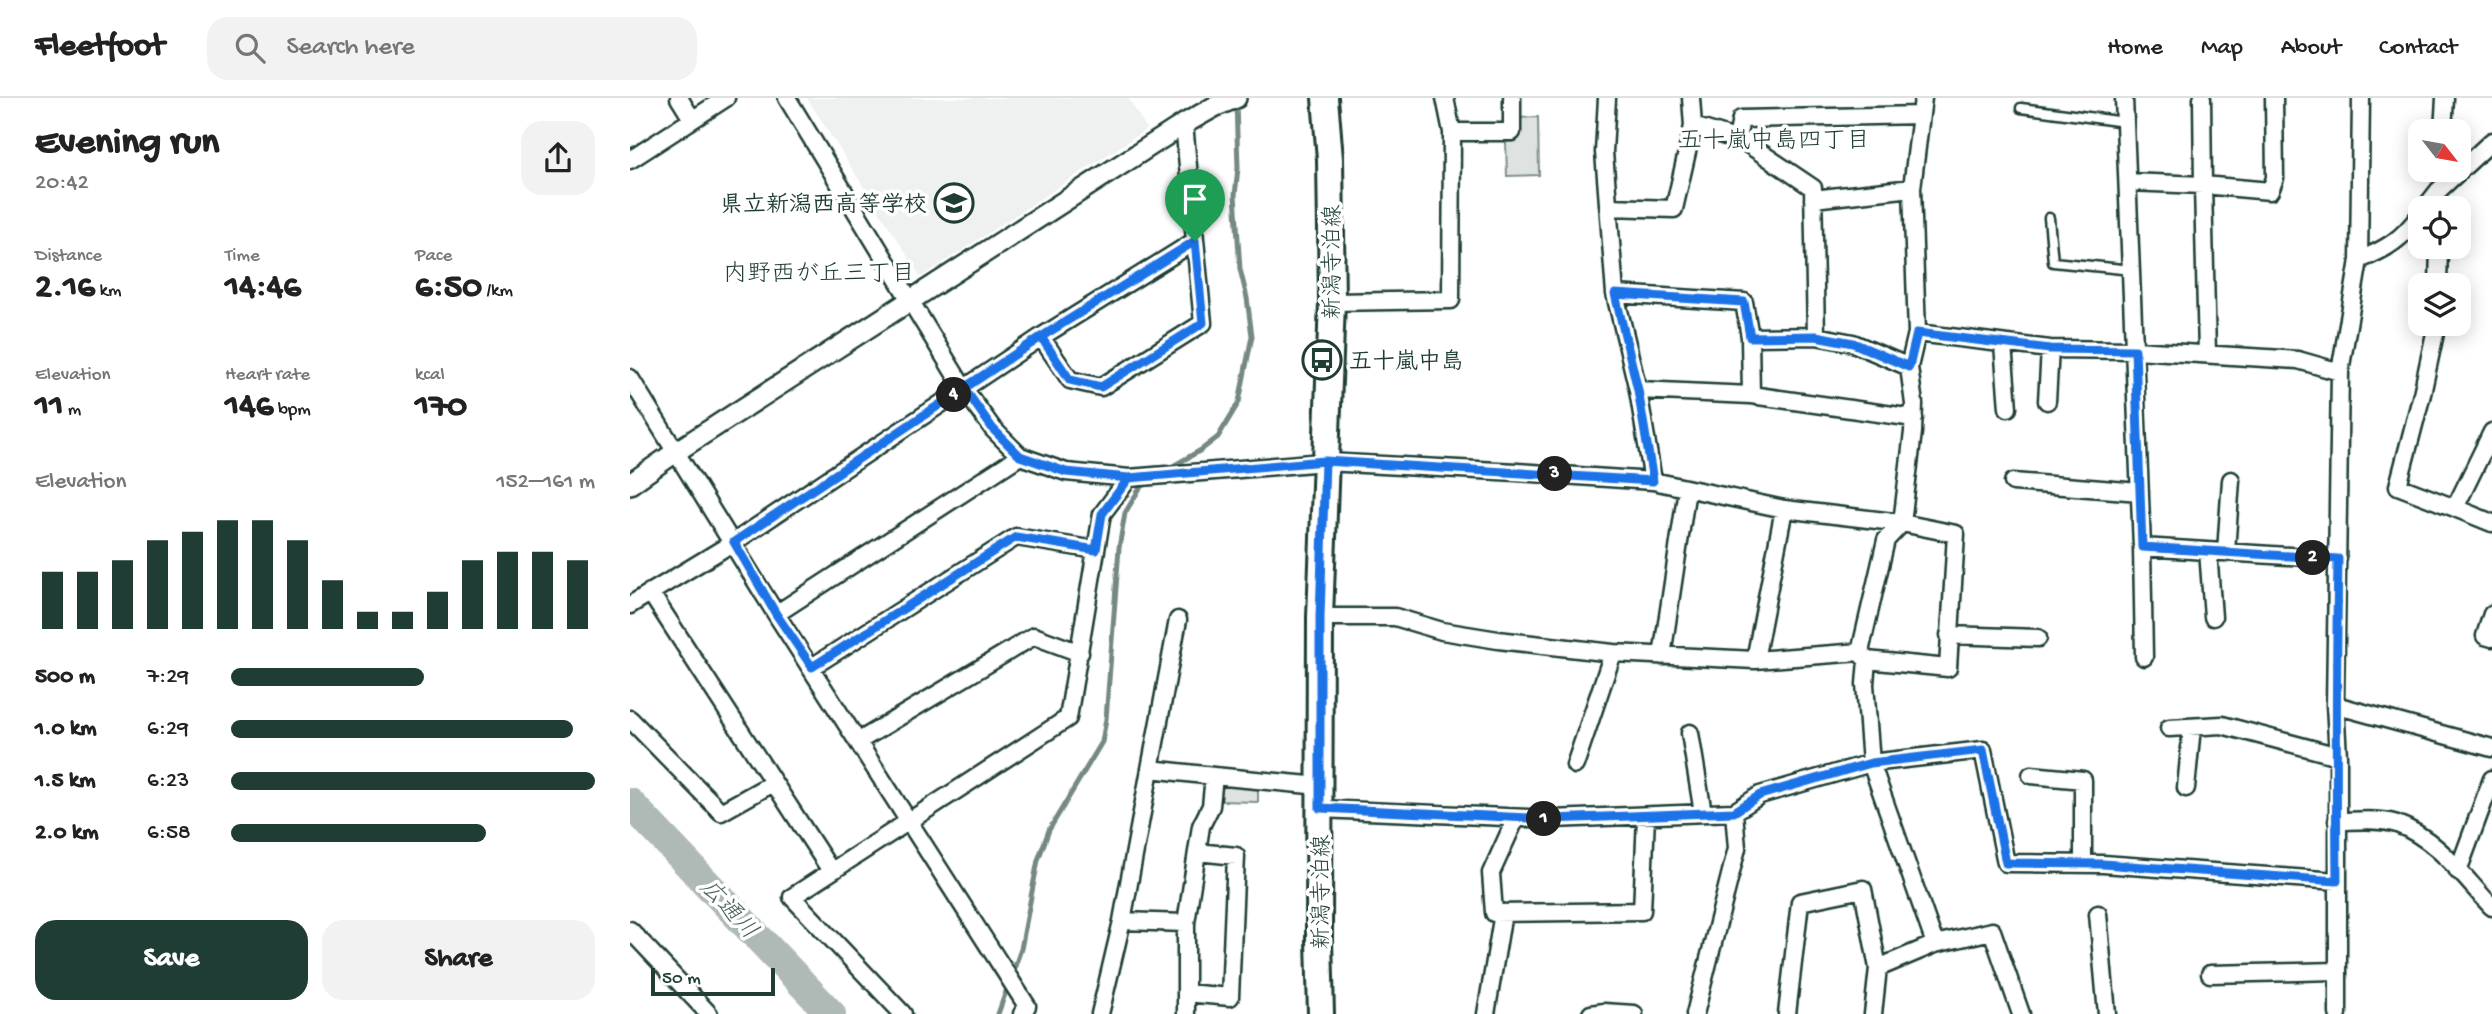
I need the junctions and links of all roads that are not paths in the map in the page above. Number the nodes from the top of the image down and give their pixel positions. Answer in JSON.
{"nodes":[{"id":1,"x":679,"y":98,"type":"edge"},
{"id":2,"x":726,"y":98,"type":"edge"},
{"id":3,"x":787,"y":98,"type":"edge"},
{"id":4,"x":1236,"y":98,"type":"edge"},
{"id":5,"x":1325,"y":98,"type":"edge"},
{"id":6,"x":1445,"y":98,"type":"edge"},
{"id":7,"x":1512,"y":98,"type":"edge"},
{"id":8,"x":1607,"y":98,"type":"edge"},
{"id":9,"x":1691,"y":98,"type":"edge"},
{"id":10,"x":1923,"y":98,"type":"edge"},
{"id":11,"x":2124,"y":98,"type":"edge"},
{"id":12,"x":2202,"y":98,"type":"edge"},
{"id":13,"x":2274,"y":98,"type":"edge"},
{"id":14,"x":2361,"y":98,"type":"edge"},
{"id":15,"x":2445,"y":98,"type":"edge"},
{"id":16,"x":2021,"y":108,"type":"dead end"},
{"id":17,"x":1921,"y":115,"type":"junction"},
{"id":18,"x":692,"y":119,"type":"junction"},
{"id":19,"x":2444,"y":119,"type":"edge"},
{"id":20,"x":2125,"y":122,"type":"junction"},
{"id":21,"x":1184,"y":124,"type":"junction"},
{"id":22,"x":1693,"y":126,"type":"junction"},
{"id":23,"x":1452,"y":132,"type":"junction"},
{"id":24,"x":1737,"y":139,"type":"junction"},
{"id":25,"x":2492,"y":141,"type":"edge"},
{"id":26,"x":630,"y":159,"type":"edge"},
{"id":27,"x":2440,"y":182,"type":"edge"},
{"id":28,"x":2128,"y":183,"type":"junction"},
{"id":29,"x":2203,"y":185,"type":"junction"},
{"id":30,"x":1912,"y":188,"type":"junction"},
{"id":31,"x":2439,"y":190,"type":"junction"},
{"id":32,"x":2434,"y":196,"type":"edge"},
{"id":33,"x":2439,"y":196,"type":"edge"},
{"id":34,"x":1814,"y":199,"type":"junction"},
{"id":35,"x":1609,"y":207,"type":"junction"},
{"id":36,"x":2049,"y":218,"type":"dead end"},
{"id":37,"x":2408,"y":229,"type":"edge"},
{"id":38,"x":1195,"y":241,"type":"junction"},
{"id":39,"x":2359,"y":260,"type":"junction"},
{"id":40,"x":2132,"y":270,"type":"junction"},
{"id":41,"x":1615,"y":294,"type":"junction"},
{"id":42,"x":911,"y":302,"type":"junction"},
{"id":43,"x":1332,"y":302,"type":"junction"},
{"id":44,"x":1917,"y":333,"type":"junction"},
{"id":45,"x":1816,"y":336,"type":"junction"},
{"id":46,"x":2434,"y":336,"type":"edge"},
{"id":47,"x":1041,"y":337,"type":"junction"},
{"id":48,"x":1750,"y":337,"type":"junction"},
{"id":49,"x":2003,"y":345,"type":"junction"},
{"id":50,"x":2050,"y":349,"type":"junction"},
{"id":51,"x":2135,"y":350,"type":"junction"},
{"id":52,"x":2207,"y":355,"type":"junction"},
{"id":53,"x":1909,"y":367,"type":"junction"},
{"id":54,"x":2340,"y":372,"type":"junction"},
{"id":55,"x":630,"y":377,"type":"edge"},
{"id":56,"x":964,"y":388,"type":"junction"},
{"id":57,"x":1638,"y":390,"type":"junction"},
{"id":58,"x":1751,"y":395,"type":"junction"},
{"id":59,"x":2047,"y":401,"type":"dead end"},
{"id":60,"x":2008,"y":408,"type":"dead end"},
{"id":61,"x":1913,"y":418,"type":"junction"},
{"id":62,"x":2492,"y":432,"type":"edge"},
{"id":63,"x":677,"y":452,"type":"junction"},
{"id":64,"x":1020,"y":456,"type":"junction"},
{"id":65,"x":1325,"y":461,"type":"junction"},
{"id":66,"x":1129,"y":478,"type":"junction"},
{"id":67,"x":2231,"y":480,"type":"dead end"},
{"id":68,"x":1653,"y":481,"type":"junction"},
{"id":69,"x":2013,"y":482,"type":"dead end"},
{"id":70,"x":630,"y":484,"type":"edge"},
{"id":71,"x":1687,"y":489,"type":"junction"},
{"id":72,"x":2140,"y":492,"type":"junction"},
{"id":73,"x":2455,"y":508,"type":"junction"},
{"id":74,"x":1784,"y":509,"type":"junction"},
{"id":75,"x":1902,"y":523,"type":"junction"},
{"id":76,"x":2492,"y":523,"type":"edge"},
{"id":77,"x":734,"y":542,"type":"junction"},
{"id":78,"x":2142,"y":547,"type":"junction"},
{"id":79,"x":1096,"y":550,"type":"junction"},
{"id":80,"x":2208,"y":551,"type":"junction"},
{"id":81,"x":2226,"y":552,"type":"junction"},
{"id":82,"x":2338,"y":559,"type":"junction"},
{"id":83,"x":650,"y":593,"type":"junction"},
{"id":84,"x":630,"y":605,"type":"edge"},
{"id":85,"x":776,"y":614,"type":"junction"},
{"id":86,"x":2492,"y":614,"type":"edge"},
{"id":87,"x":1320,"y":617,"type":"junction"},
{"id":88,"x":2213,"y":617,"type":"dead end"},
{"id":89,"x":1178,"y":620,"type":"dead end"},
{"id":90,"x":1950,"y":635,"type":"junction"},
{"id":91,"x":2038,"y":638,"type":"dead end"},
{"id":92,"x":2492,"y":638,"type":"edge"},
{"id":93,"x":1080,"y":653,"type":"junction"},
{"id":94,"x":1613,"y":653,"type":"junction"},
{"id":95,"x":1662,"y":656,"type":"junction"},
{"id":96,"x":1863,"y":656,"type":"junction"},
{"id":97,"x":2144,"y":657,"type":"dead end"},
{"id":98,"x":1755,"y":660,"type":"junction"},
{"id":99,"x":812,"y":667,"type":"junction"},
{"id":100,"x":2335,"y":705,"type":"junction"},
{"id":101,"x":630,"y":719,"type":"edge"},
{"id":102,"x":2192,"y":727,"type":"junction"},
{"id":103,"x":2169,"y":728,"type":"dead end"},
{"id":104,"x":1690,"y":733,"type":"dead end"},
{"id":105,"x":859,"y":741,"type":"junction"},
{"id":106,"x":2492,"y":748,"type":"edge"},
{"id":107,"x":2338,"y":756,"type":"junction"},
{"id":108,"x":1871,"y":763,"type":"junction"},
{"id":109,"x":1575,"y":765,"type":"dead end"},
{"id":110,"x":1150,"y":768,"type":"junction"},
{"id":111,"x":2031,"y":775,"type":"dead end"},
{"id":112,"x":1214,"y":776,"type":"junction"},
{"id":113,"x":2492,"y":779,"type":"edge"},
{"id":114,"x":774,"y":783,"type":"junction"},
{"id":115,"x":2186,"y":788,"type":"dead end"},
{"id":116,"x":1320,"y":797,"type":"junction"},
{"id":117,"x":1734,"y":812,"type":"junction"},
{"id":118,"x":1703,"y":813,"type":"junction"},
{"id":119,"x":1646,"y":816,"type":"junction"},
{"id":120,"x":1516,"y":818,"type":"junction"},
{"id":121,"x":910,"y":820,"type":"junction"},
{"id":122,"x":2337,"y":821,"type":"junction"},
{"id":123,"x":1197,"y":852,"type":"junction"},
{"id":124,"x":2083,"y":864,"type":"junction"},
{"id":125,"x":831,"y":871,"type":"junction"},
{"id":126,"x":2458,"y":871,"type":"junction"},
{"id":127,"x":2337,"y":881,"type":"junction"},
{"id":128,"x":2492,"y":907,"type":"edge"},
{"id":129,"x":1503,"y":913,"type":"junction"},
{"id":130,"x":2098,"y":914,"type":"dead end"},
{"id":131,"x":1122,"y":921,"type":"junction"},
{"id":132,"x":1186,"y":923,"type":"junction"},
{"id":133,"x":630,"y":930,"type":"edge"},
{"id":134,"x":1935,"y":944,"type":"junction"},
{"id":135,"x":1878,"y":968,"type":"junction"},
{"id":136,"x":2336,"y":971,"type":"junction"},
{"id":137,"x":2210,"y":974,"type":"dead end"},
{"id":138,"x":1186,"y":993,"type":"junction"},
{"id":139,"x":698,"y":1010,"type":"edge"},
{"id":140,"x":1600,"y":1013,"type":"edge"},
{"id":141,"x":904,"y":1014,"type":"edge"},
{"id":142,"x":1021,"y":1014,"type":"edge"},
{"id":143,"x":1100,"y":1014,"type":"edge"},
{"id":144,"x":1186,"y":1014,"type":"edge"},
{"id":145,"x":1321,"y":1014,"type":"edge"},
{"id":146,"x":1486,"y":1014,"type":"edge"},
{"id":147,"x":1634,"y":1014,"type":"edge"},
{"id":148,"x":1695,"y":1014,"type":"edge"},
{"id":149,"x":1787,"y":1014,"type":"edge"},
{"id":150,"x":1873,"y":1014,"type":"edge"},
{"id":151,"x":2021,"y":1014,"type":"edge"},
{"id":152,"x":2107,"y":1014,"type":"edge"},
{"id":153,"x":2338,"y":1014,"type":"edge"}],
"edges":[{"from":1,"to":18,"type":"street"},
{"from":2,"to":18,"type":"street"},
{"from":3,"to":42,"type":"street"},
{"from":4,"to":21,"type":"street"},
{"from":5,"to":43,"type":"main road","name":"新潟寺泊線"},
{"from":6,"to":23,"type":"street"},
{"from":7,"to":23,"type":"street"},
{"from":8,"to":35,"type":"street"},
{"from":9,"to":22,"type":"street"},
{"from":10,"to":17,"type":"street"},
{"from":11,"to":20,"type":"street"},
{"from":12,"to":29,"type":"street"},
{"from":13,"to":29,"type":"street"},
{"from":14,"to":39,"type":"street"},
{"from":15,"to":19,"type":"street"},
{"from":16,"to":20,"type":"lane"},
{"from":17,"to":24,"type":"street"},
{"from":17,"to":30,"type":"street"},
{"from":18,"to":26,"type":"street"},
{"from":20,"to":28,"type":"street"},
{"from":21,"to":38,"type":"street"},
{"from":21,"to":42,"type":"street"},
{"from":22,"to":24,"type":"street"},
{"from":22,"to":35,"type":"street"},
{"from":23,"to":43,"type":"street"},
{"from":24,"to":34,"type":"street"},
{"from":25,"to":31,"type":"street"},
{"from":27,"to":31,"type":"street"},
{"from":28,"to":29,"type":"street"},
{"from":28,"to":40,"type":"street"},
{"from":29,"to":52,"type":"street"},
{"from":30,"to":34,"type":"street"},
{"from":30,"to":44,"type":"street"},
{"from":31,"to":32,"type":"street"},
{"from":31,"to":33,"type":"street"},
{"from":34,"to":45,"type":"street"},
{"from":35,"to":41,"type":"street"},
{"from":36,"to":40,"type":"lane"},
{"from":37,"to":39,"type":"street"},
{"from":38,"to":47,"type":"street"},
{"from":38,"to":47,"type":"street"},
{"from":39,"to":54,"type":"street"},
{"from":40,"to":51,"type":"street"},
{"from":41,"to":48,"type":"street"},
{"from":41,"to":57,"type":"street"},
{"from":42,"to":56,"type":"street"},
{"from":42,"to":63,"type":"street"},
{"from":43,"to":65,"type":"main road","name":"新潟寺泊線"},
{"from":44,"to":49,"type":"street"},
{"from":44,"to":53,"type":"street"},
{"from":45,"to":48,"type":"street"},
{"from":45,"to":53,"type":"street"},
{"from":46,"to":73,"type":"street"},
{"from":47,"to":56,"type":"street"},
{"from":48,"to":58,"type":"street"},
{"from":49,"to":50,"type":"street"},
{"from":49,"to":60,"type":"street"},
{"from":50,"to":51,"type":"street"},
{"from":50,"to":59,"type":"street"},
{"from":51,"to":52,"type":"street"},
{"from":51,"to":72,"type":"street"},
{"from":52,"to":54,"type":"street"},
{"from":53,"to":61,"type":"street"},
{"from":54,"to":82,"type":"street"},
{"from":55,"to":63,"type":"street"},
{"from":56,"to":64,"type":"street"},
{"from":56,"to":77,"type":"street"},
{"from":57,"to":58,"type":"street"},
{"from":57,"to":68,"type":"street"},
{"from":58,"to":61,"type":"street"},
{"from":61,"to":75,"type":"street"},
{"from":62,"to":73,"type":"street"},
{"from":63,"to":70,"type":"street"},
{"from":63,"to":77,"type":"street"},
{"from":64,"to":66,"type":"street"},
{"from":64,"to":85,"type":"street"},
{"from":65,"to":66,"type":"street"},
{"from":65,"to":68,"type":"street"},
{"from":65,"to":87,"type":"main road","name":"新潟寺泊線"},
{"from":66,"to":79,"type":"street"},
{"from":67,"to":81,"type":"street"},
{"from":68,"to":71,"type":"street"},
{"from":69,"to":72,"type":"street"},
{"from":71,"to":74,"type":"street"},
{"from":71,"to":95,"type":"street"},
{"from":72,"to":78,"type":"street"},
{"from":73,"to":76,"type":"street"},
{"from":74,"to":75,"type":"street"},
{"from":74,"to":98,"type":"street"},
{"from":75,"to":90,"type":"street"},
{"from":75,"to":96,"type":"street"},
{"from":77,"to":83,"type":"street"},
{"from":77,"to":85,"type":"street"},
{"from":78,"to":80,"type":"street"},
{"from":78,"to":97,"type":"street"},
{"from":79,"to":93,"type":"street"},
{"from":79,"to":99,"type":"street"},
{"from":80,"to":81,"type":"street"},
{"from":80,"to":88,"type":"street"},
{"from":81,"to":82,"type":"street"},
{"from":82,"to":100,"type":"street"},
{"from":83,"to":84,"type":"street"},
{"from":83,"to":114,"type":"street"},
{"from":85,"to":99,"type":"street"},
{"from":86,"to":92,"type":"street"},
{"from":87,"to":94,"type":"street"},
{"from":87,"to":116,"type":"main road","name":"新潟寺泊線"},
{"from":89,"to":110,"type":"street"},
{"from":90,"to":91,"type":"street"},
{"from":90,"to":96,"type":"street"},
{"from":93,"to":105,"type":"street"},
{"from":93,"to":121,"type":"street"},
{"from":94,"to":95,"type":"street"},
{"from":94,"to":109,"type":"street"},
{"from":95,"to":98,"type":"street"},
{"from":96,"to":98,"type":"street"},
{"from":96,"to":108,"type":"street"},
{"from":99,"to":105,"type":"street"},
{"from":100,"to":106,"type":"street"},
{"from":100,"to":107,"type":"street"},
{"from":101,"to":114,"type":"street"},
{"from":102,"to":103,"type":"street"},
{"from":102,"to":107,"type":"street"},
{"from":102,"to":115,"type":"street"},
{"from":104,"to":118,"type":"street"},
{"from":105,"to":121,"type":"street"},
{"from":107,"to":122,"type":"street"},
{"from":108,"to":117,"type":"street"},
{"from":108,"to":124,"type":"street"},
{"from":108,"to":134,"type":"street"},
{"from":110,"to":112,"type":"street"},
{"from":110,"to":131,"type":"street"},
{"from":111,"to":124,"type":"street"},
{"from":112,"to":116,"type":"street"},
{"from":112,"to":123,"type":"street"},
{"from":113,"to":126,"type":"street"},
{"from":114,"to":125,"type":"street"},
{"from":116,"to":120,"type":"street"},
{"from":116,"to":145,"type":"main road","name":"新潟寺泊線"},
{"from":117,"to":118,"type":"street"},
{"from":117,"to":148,"type":"street"},
{"from":118,"to":119,"type":"street"},
{"from":119,"to":120,"type":"street"},
{"from":119,"to":129,"type":"street"},
{"from":120,"to":129,"type":"street"},
{"from":121,"to":125,"type":"street"},
{"from":121,"to":142,"type":"street"},
{"from":122,"to":126,"type":"street"},
{"from":122,"to":127,"type":"street"},
{"from":123,"to":132,"type":"street"},
{"from":123,"to":138,"type":"street"},
{"from":124,"to":127,"type":"street"},
{"from":125,"to":141,"type":"street"},
{"from":126,"to":128,"type":"street"},
{"from":127,"to":136,"type":"street"},
{"from":129,"to":146,"type":"street"},
{"from":130,"to":152,"type":"street"},
{"from":131,"to":132,"type":"street"},
{"from":131,"to":143,"type":"street"},
{"from":132,"to":138,"type":"street"},
{"from":133,"to":139,"type":"street"},
{"from":134,"to":135,"type":"street"},
{"from":134,"to":151,"type":"street"},
{"from":135,"to":149,"type":"street"},
{"from":135,"to":150,"type":"street"},
{"from":136,"to":137,"type":"street"},
{"from":136,"to":153,"type":"street"},
{"from":138,"to":144,"type":"street"},
{"from":140,"to":147,"type":"street"}]}
